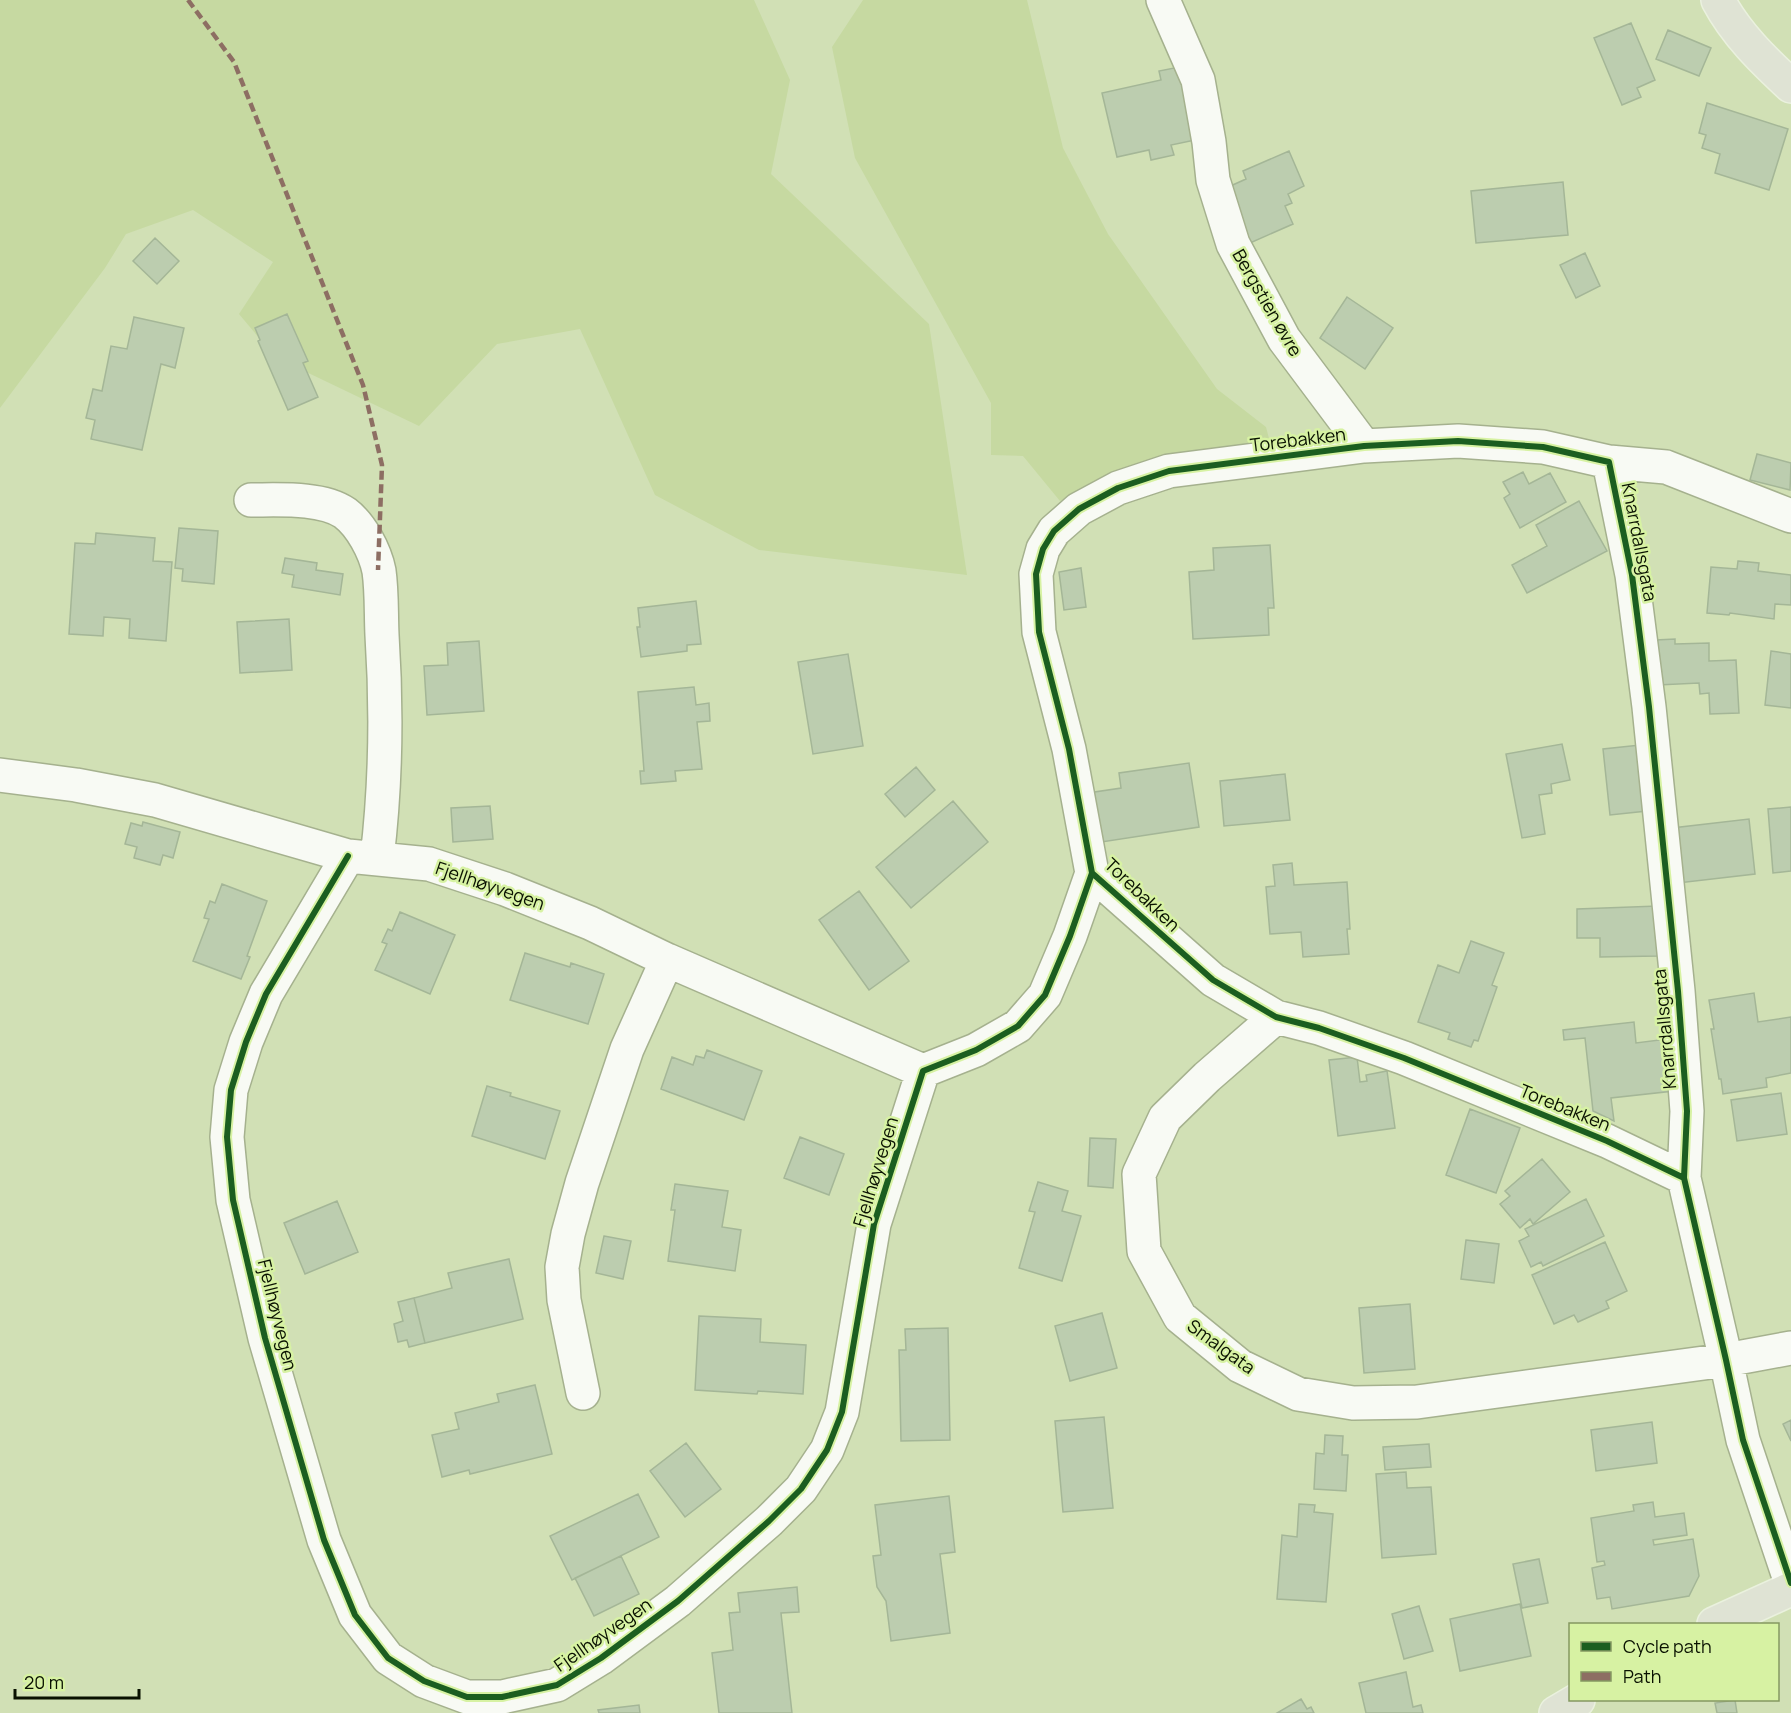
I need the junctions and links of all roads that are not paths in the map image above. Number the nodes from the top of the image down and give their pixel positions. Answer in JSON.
{"nodes":[{"id":1,"x":1163,"y":0,"type":"edge"},
{"id":2,"x":1718,"y":0,"type":"edge"},
{"id":3,"x":1791,"y":86,"type":"edge"},
{"id":4,"x":1364,"y":446,"type":"junction"},
{"id":5,"x":1609,"y":462,"type":"junction"},
{"id":6,"x":251,"y":500,"type":"dead end"},
{"id":7,"x":1791,"y":516,"type":"edge"},
{"id":8,"x":0,"y":775,"type":"edge"},
{"id":9,"x":362,"y":857,"type":"junction"},
{"id":10,"x":1092,"y":873,"type":"junction"},
{"id":11,"x":667,"y":960,"type":"junction"},
{"id":12,"x":1276,"y":1017,"type":"junction"},
{"id":13,"x":923,"y":1071,"type":"junction"},
{"id":14,"x":1684,"y":1178,"type":"junction"},
{"id":15,"x":1791,"y":1348,"type":"edge"},
{"id":16,"x":1726,"y":1360,"type":"junction"},
{"id":17,"x":583,"y":1393,"type":"dead end"},
{"id":18,"x":1791,"y":1583,"type":"edge"},
{"id":19,"x":1791,"y":1589,"type":"edge"},
{"id":20,"x":1716,"y":1623,"type":"edge"},
{"id":21,"x":1576,"y":1701,"type":"edge"},
{"id":22,"x":1556,"y":1713,"type":"edge"}],
"edges":[{"from":1,"to":4,"type":"street","name":"Bergstien øvre"},
{"from":2,"to":3,"type":"main road"},
{"from":4,"to":5,"type":"street"},
{"from":4,"to":10,"type":"street","name":"Torebakken"},
{"from":5,"to":7,"type":"street"},
{"from":5,"to":14,"type":"street","name":"Knarrdallsgata"},
{"from":6,"to":9,"type":"street"},
{"from":8,"to":9,"type":"street","name":"Fjellhøyvegen"},
{"from":9,"to":11,"type":"street","name":"Fjellhøyvegen"},
{"from":9,"to":13,"type":"street","name":"Fjellhøyvegen"},
{"from":10,"to":12,"type":"street","name":"Torebakken"},
{"from":10,"to":13,"type":"street"},
{"from":11,"to":13,"type":"street","name":"Fjellhøyvegen"},
{"from":11,"to":17,"type":"street"},
{"from":12,"to":14,"type":"street","name":"Torebakken"},
{"from":12,"to":16,"type":"street","name":"Smalgata"},
{"from":14,"to":16,"type":"street","name":"Knarrdallsgata"},
{"from":15,"to":16,"type":"street","name":"Smalgata"},
{"from":16,"to":18,"type":"street","name":"Knarrdallsgata"},
{"from":19,"to":20,"type":"main road"},
{"from":21,"to":22,"type":"main road"}]}
